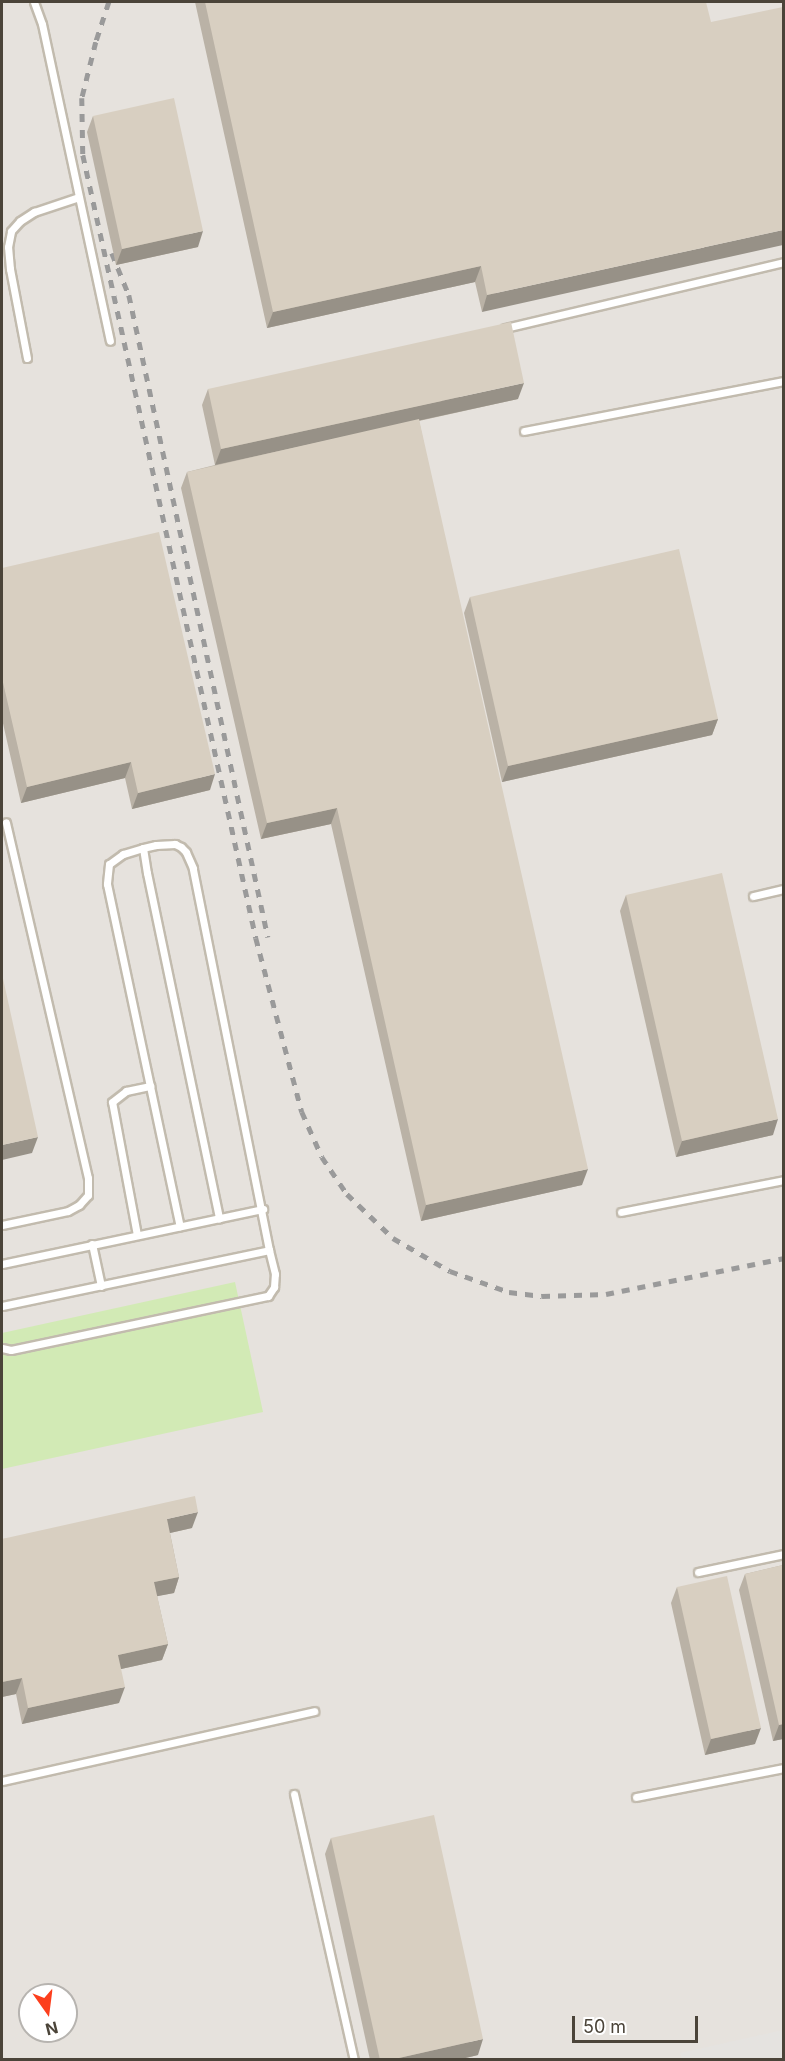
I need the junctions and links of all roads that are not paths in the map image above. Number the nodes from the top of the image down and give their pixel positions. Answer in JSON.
{"nodes":[{"id":1,"x":34,"y":2,"type":"edge"},
{"id":2,"x":80,"y":197,"type":"junction"},
{"id":3,"x":783,"y":262,"type":"edge"},
{"id":4,"x":493,"y":331,"type":"edge"},
{"id":5,"x":110,"y":341,"type":"dead end"},
{"id":6,"x":27,"y":358,"type":"dead end"},
{"id":7,"x":783,"y":381,"type":"edge"},
{"id":8,"x":524,"y":431,"type":"dead end"},
{"id":9,"x":6,"y":822,"type":"dead end"},
{"id":10,"x":143,"y":848,"type":"junction"},
{"id":11,"x":783,"y":889,"type":"edge"},
{"id":12,"x":753,"y":896,"type":"dead end"},
{"id":13,"x":150,"y":1086,"type":"junction"},
{"id":14,"x":783,"y":1180,"type":"edge"},
{"id":15,"x":262,"y":1209,"type":"junction"},
{"id":16,"x":621,"y":1212,"type":"dead end"},
{"id":17,"x":219,"y":1219,"type":"junction"},
{"id":18,"x":2,"y":1224,"type":"edge"},
{"id":19,"x":180,"y":1226,"type":"junction"},
{"id":20,"x":137,"y":1235,"type":"junction"},
{"id":21,"x":92,"y":1244,"type":"junction"},
{"id":22,"x":269,"y":1250,"type":"junction"},
{"id":23,"x":2,"y":1264,"type":"edge"},
{"id":24,"x":101,"y":1286,"type":"junction"},
{"id":25,"x":2,"y":1306,"type":"edge"},
{"id":26,"x":2,"y":1348,"type":"edge"},
{"id":27,"x":783,"y":1554,"type":"edge"},
{"id":28,"x":698,"y":1572,"type":"dead end"},
{"id":29,"x":314,"y":1711,"type":"dead end"},
{"id":30,"x":783,"y":1768,"type":"edge"},
{"id":31,"x":2,"y":1781,"type":"edge"},
{"id":32,"x":294,"y":1794,"type":"dead end"},
{"id":33,"x":636,"y":1797,"type":"dead end"},
{"id":34,"x":354,"y":2060,"type":"edge"}],
"edges":[{"from":1,"to":2,"type":"lane"},
{"from":2,"to":5,"type":"lane"},
{"from":2,"to":6,"type":"lane"},
{"from":3,"to":4,"type":"lane"},
{"from":7,"to":8,"type":"lane"},
{"from":9,"to":18,"type":"lane"},
{"from":10,"to":13,"type":"lane"},
{"from":10,"to":15,"type":"lane"},
{"from":10,"to":17,"type":"lane"},
{"from":11,"to":12,"type":"lane"},
{"from":13,"to":19,"type":"lane"},
{"from":13,"to":20,"type":"lane"},
{"from":14,"to":16,"type":"lane"},
{"from":15,"to":17,"type":"lane"},
{"from":15,"to":22,"type":"lane"},
{"from":17,"to":19,"type":"lane"},
{"from":19,"to":20,"type":"lane"},
{"from":20,"to":21,"type":"lane"},
{"from":21,"to":23,"type":"lane"},
{"from":21,"to":24,"type":"lane"},
{"from":22,"to":24,"type":"lane"},
{"from":22,"to":26,"type":"lane"},
{"from":24,"to":25,"type":"lane"},
{"from":27,"to":28,"type":"lane"},
{"from":29,"to":31,"type":"lane"},
{"from":30,"to":33,"type":"lane"},
{"from":32,"to":34,"type":"lane"}]}
